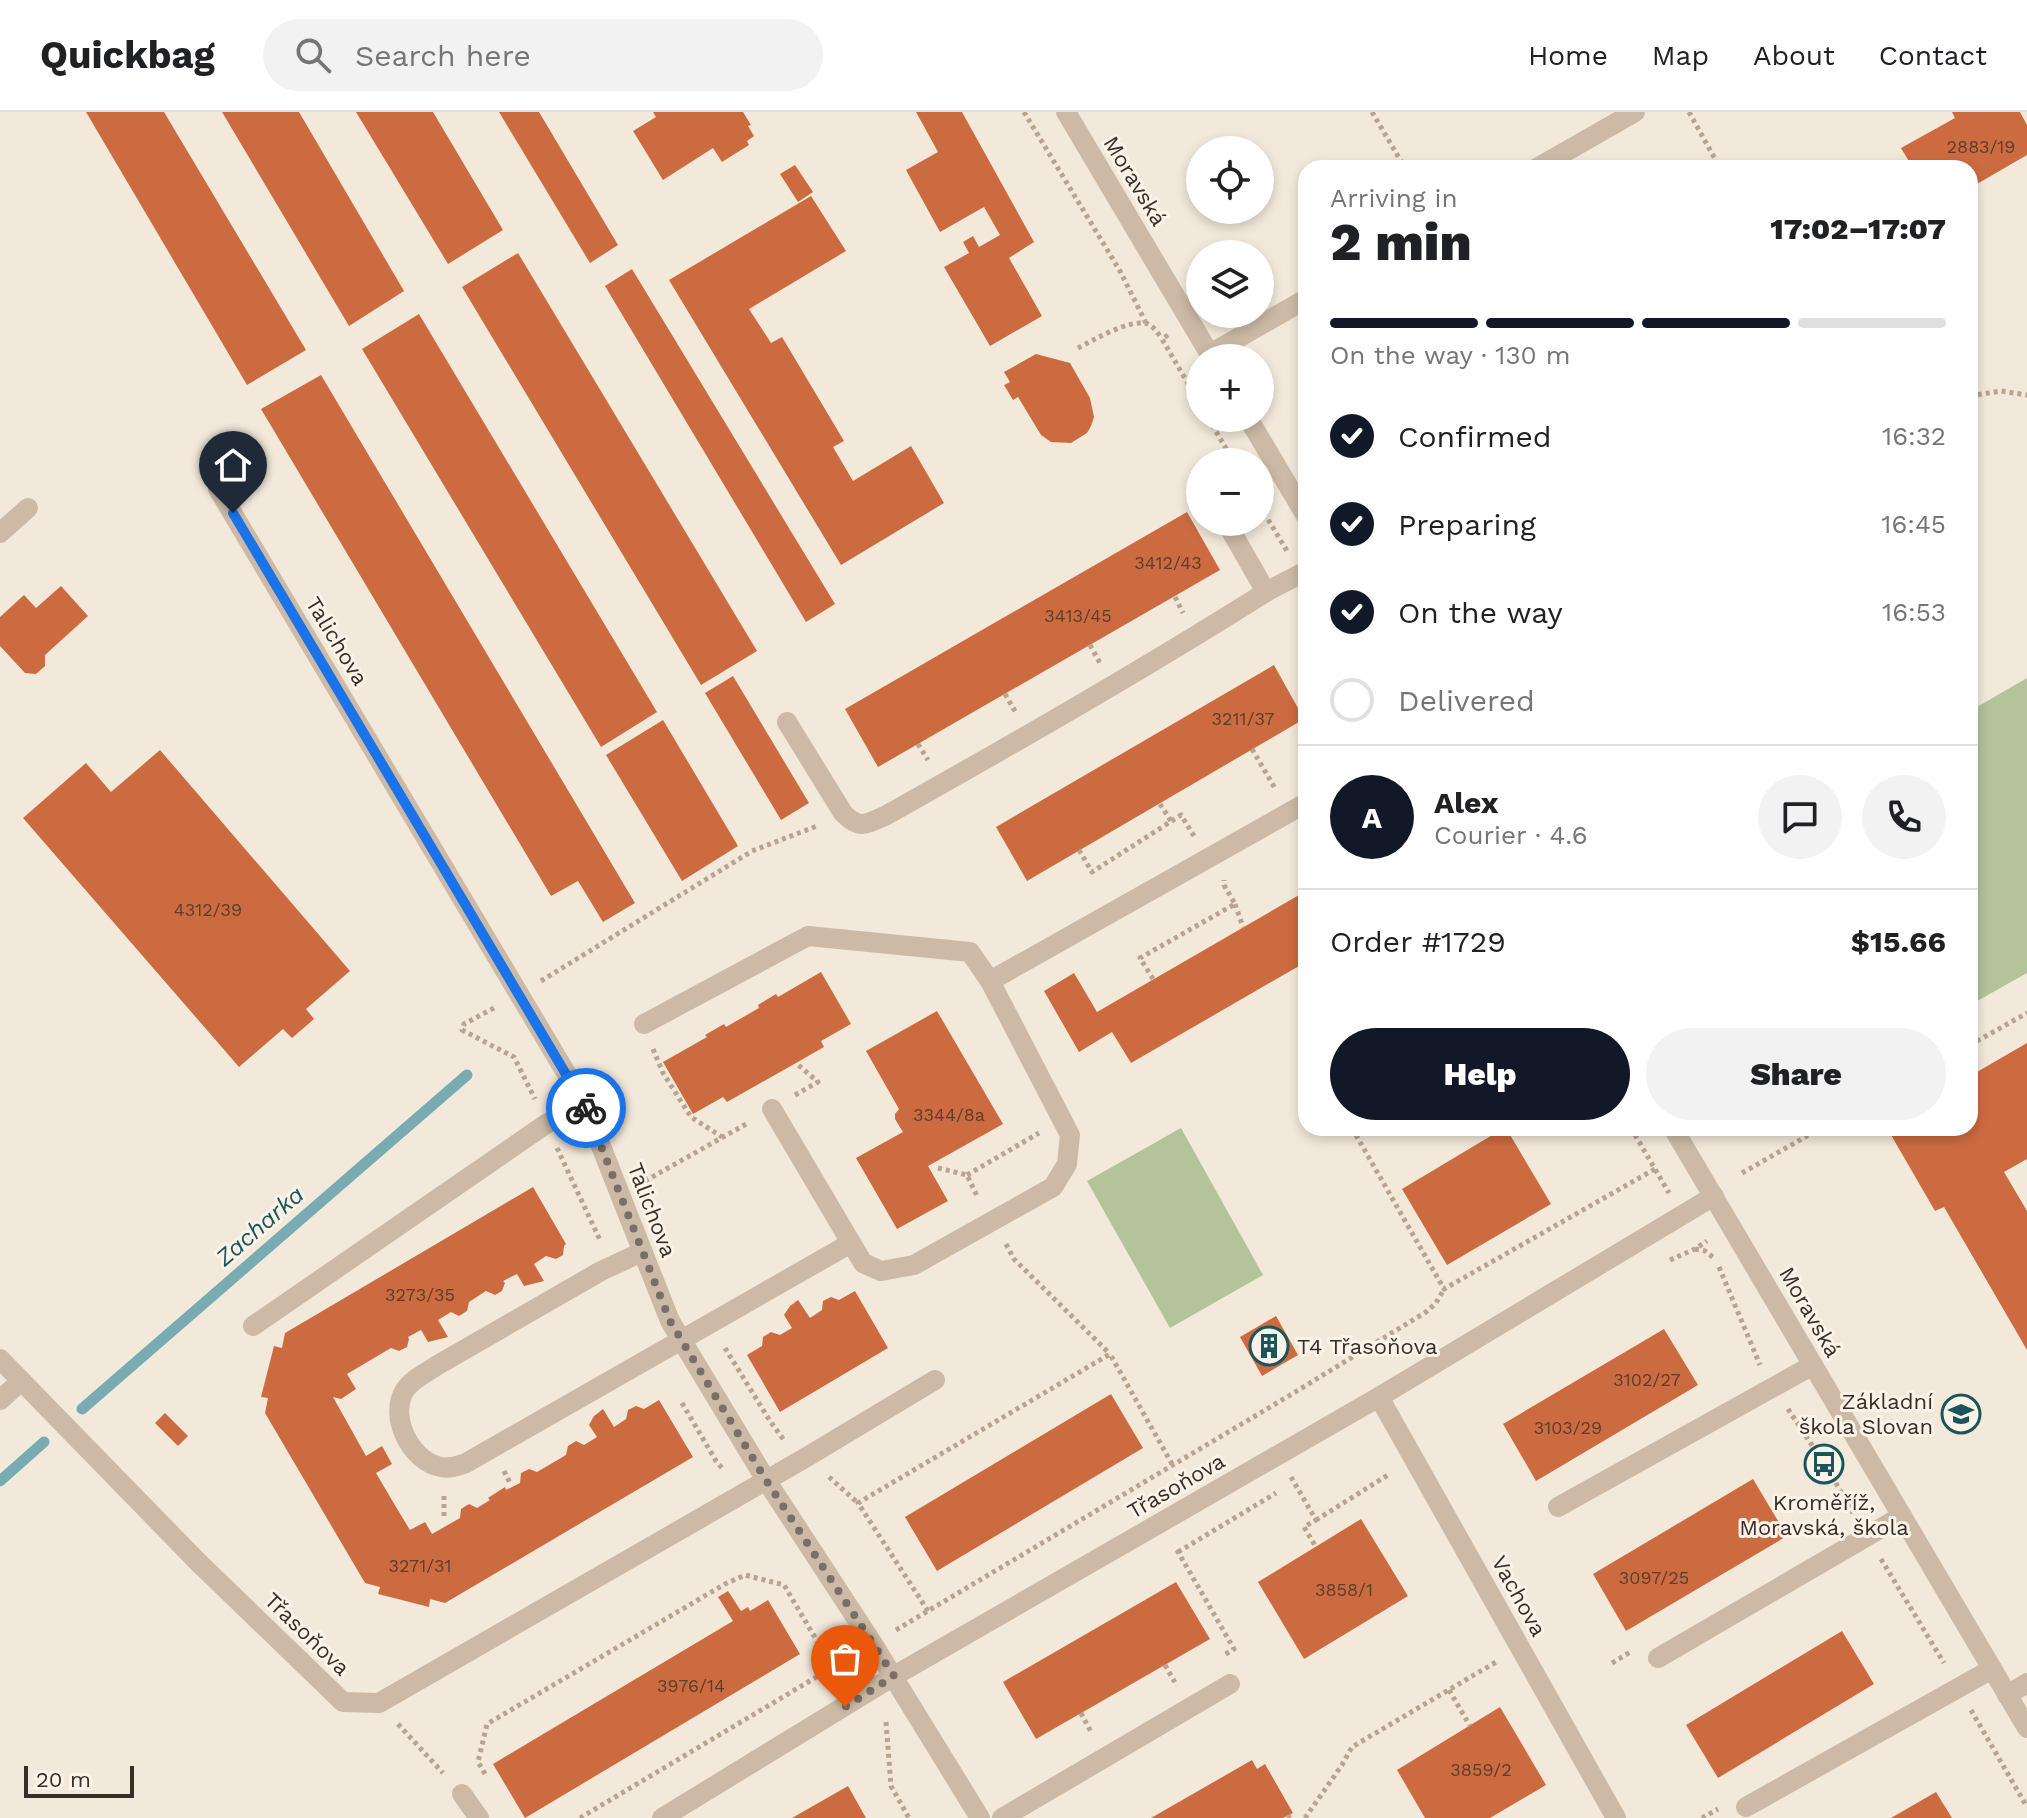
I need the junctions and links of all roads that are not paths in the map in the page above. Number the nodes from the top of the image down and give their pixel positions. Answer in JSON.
{"nodes":[{"id":1,"x":1066,"y":112,"type":"edge"},
{"id":2,"x":1635,"y":112,"type":"edge"},
{"id":3,"x":1551,"y":160,"type":"edge"},
{"id":4,"x":1298,"y":304,"type":"edge"},
{"id":5,"x":1204,"y":344,"type":"edge"},
{"id":6,"x":1231,"y":344,"type":"edge"},
{"id":7,"x":1256,"y":432,"type":"edge"},
{"id":8,"x":218,"y":489,"type":"dead end"},
{"id":9,"x":1298,"y":502,"type":"edge"},
{"id":10,"x":28,"y":508,"type":"dead end"},
{"id":11,"x":0,"y":533,"type":"edge"},
{"id":12,"x":1234,"y":536,"type":"edge"},
{"id":13,"x":1298,"y":575,"type":"edge"},
{"id":14,"x":1266,"y":592,"type":"junction"},
{"id":15,"x":787,"y":722,"type":"dead end"},
{"id":16,"x":1298,"y":808,"type":"edge"},
{"id":17,"x":990,"y":981,"type":"junction"},
{"id":18,"x":647,"y":1022,"type":"road end"},
{"id":19,"x":584,"y":1103,"type":"junction"},
{"id":20,"x":772,"y":1109,"type":"road end"},
{"id":21,"x":1678,"y":1136,"type":"edge"},
{"id":22,"x":1714,"y":1196,"type":"junction"},
{"id":23,"x":851,"y":1243,"type":"junction"},
{"id":24,"x":642,"y":1252,"type":"junction"},
{"id":25,"x":253,"y":1326,"type":"dead end"},
{"id":26,"x":681,"y":1340,"type":"junction"},
{"id":27,"x":0,"y":1359,"type":"edge"},
{"id":28,"x":1813,"y":1365,"type":"junction"},
{"id":29,"x":935,"y":1380,"type":"dead end"},
{"id":30,"x":21,"y":1381,"type":"junction"},
{"id":31,"x":1379,"y":1397,"type":"junction"},
{"id":32,"x":0,"y":1400,"type":"edge"},
{"id":33,"x":766,"y":1480,"type":"junction"},
{"id":34,"x":1558,"y":1507,"type":"dead end"},
{"id":35,"x":1902,"y":1516,"type":"junction"},
{"id":36,"x":1658,"y":1658,"type":"dead end"},
{"id":37,"x":1992,"y":1669,"type":"junction"},
{"id":38,"x":894,"y":1676,"type":"junction"},
{"id":39,"x":2027,"y":1683,"type":"edge"},
{"id":40,"x":1230,"y":1684,"type":"dead end"},
{"id":41,"x":2007,"y":1695,"type":"junction"},
{"id":42,"x":2027,"y":1728,"type":"edge"},
{"id":43,"x":462,"y":1794,"type":"road end"},
{"id":44,"x":1746,"y":1807,"type":"dead end"},
{"id":45,"x":479,"y":1818,"type":"edge"},
{"id":46,"x":662,"y":1818,"type":"edge"},
{"id":47,"x":980,"y":1818,"type":"edge"},
{"id":48,"x":1002,"y":1818,"type":"edge"},
{"id":49,"x":1616,"y":1818,"type":"edge"}],
"edges":[{"from":1,"to":5,"type":"street","name":"Moravská"},
{"from":2,"to":3,"type":"street"},
{"from":4,"to":6,"type":"street"},
{"from":7,"to":9,"type":"street"},
{"from":8,"to":19,"type":"street","name":"Talichova"},
{"from":10,"to":11,"type":"street"},
{"from":12,"to":14,"type":"street"},
{"from":13,"to":14,"type":"street"},
{"from":14,"to":15,"type":"street"},
{"from":16,"to":17,"type":"street"},
{"from":17,"to":18,"type":"street"},
{"from":17,"to":23,"type":"street"},
{"from":19,"to":24,"type":"street","name":"Talichova"},
{"from":19,"to":25,"type":"street"},
{"from":20,"to":23,"type":"street"},
{"from":21,"to":22,"type":"street","name":"Moravská"},
{"from":22,"to":28,"type":"street","name":"Moravská"},
{"from":22,"to":31,"type":"street","name":"Třasoňova"},
{"from":23,"to":26,"type":"street"},
{"from":24,"to":26,"type":"street","name":"Talichova"},
{"from":24,"to":26,"type":"street"},
{"from":26,"to":33,"type":"street","name":"Talichova"},
{"from":27,"to":30,"type":"street","name":"Třasoňova"},
{"from":28,"to":34,"type":"street"},
{"from":28,"to":35,"type":"street","name":"Moravská"},
{"from":29,"to":33,"type":"street"},
{"from":30,"to":32,"type":"street"},
{"from":30,"to":33,"type":"street","name":"Třasoňova"},
{"from":31,"to":38,"type":"street","name":"Třasoňova"},
{"from":31,"to":49,"type":"street","name":"Vachova"},
{"from":33,"to":38,"type":"street","name":"Talichova"},
{"from":35,"to":36,"type":"street"},
{"from":35,"to":37,"type":"street","name":"Moravská"},
{"from":37,"to":41,"type":"street","name":"Moravská"},
{"from":37,"to":44,"type":"street"},
{"from":38,"to":46,"type":"street","name":"Třasoňova"},
{"from":38,"to":47,"type":"street","name":"Talichova"},
{"from":39,"to":41,"type":"street"},
{"from":40,"to":48,"type":"street"},
{"from":41,"to":42,"type":"street","name":"Moravská"},
{"from":43,"to":45,"type":"street"}]}
